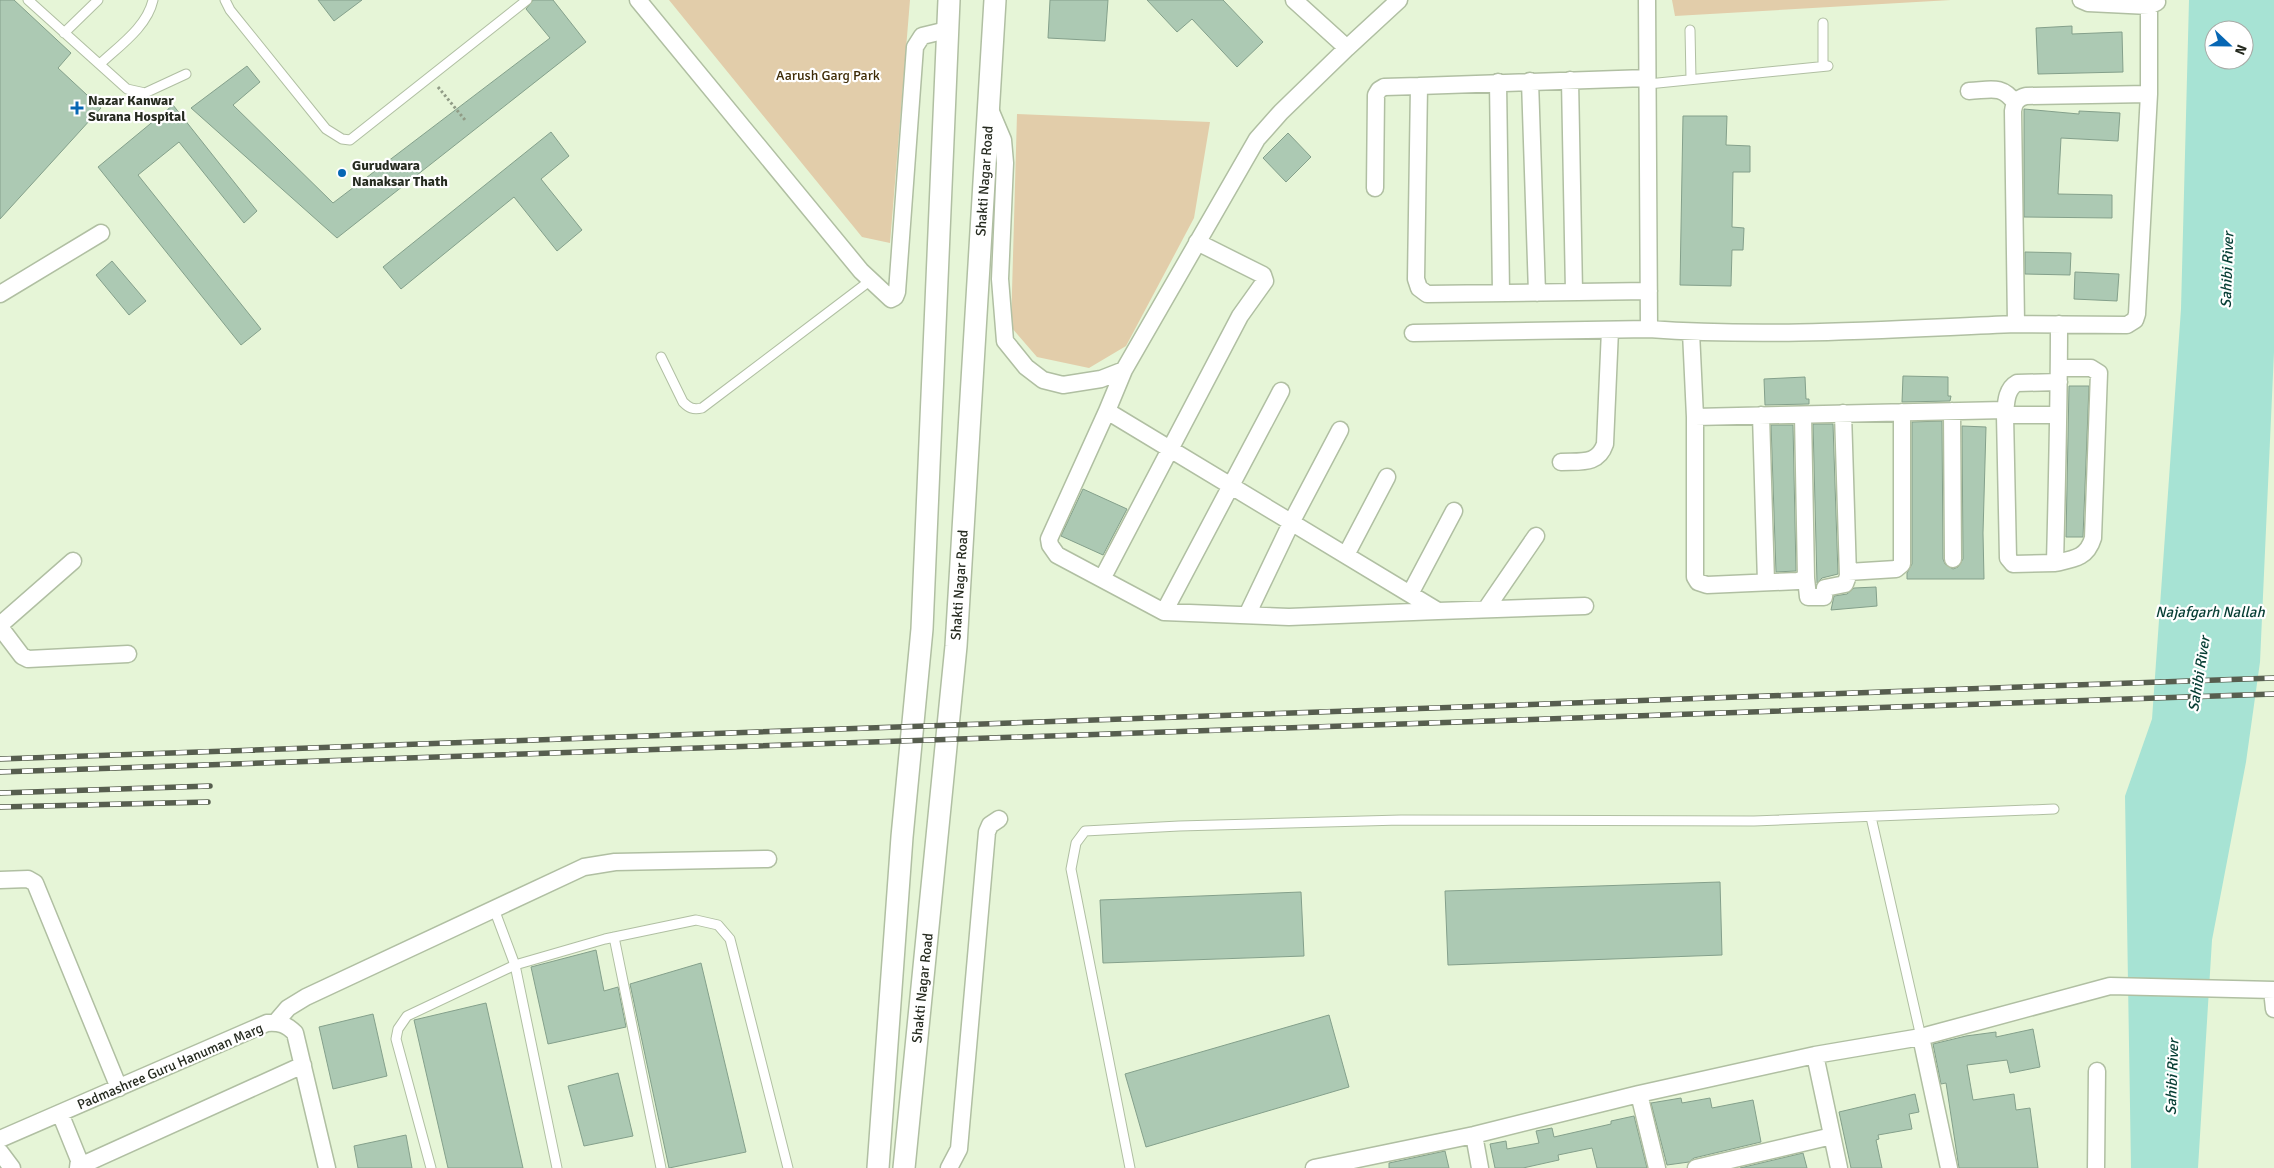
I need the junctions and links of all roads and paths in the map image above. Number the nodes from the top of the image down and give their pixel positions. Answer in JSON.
{"nodes":[{"id":1,"x":28,"y":0,"type":"edge"},
{"id":2,"x":98,"y":0,"type":"edge"},
{"id":3,"x":153,"y":0,"type":"edge"},
{"id":4,"x":225,"y":0,"type":"edge"},
{"id":5,"x":527,"y":0,"type":"edge"},
{"id":6,"x":638,"y":0,"type":"edge"},
{"id":7,"x":949,"y":0,"type":"edge"},
{"id":8,"x":995,"y":0,"type":"edge"},
{"id":9,"x":1294,"y":0,"type":"edge"},
{"id":10,"x":1399,"y":0,"type":"edge"},
{"id":11,"x":1647,"y":0,"type":"edge"},
{"id":12,"x":2082,"y":0,"type":"edge"},
{"id":13,"x":2154,"y":3,"type":"edge"},
{"id":14,"x":1823,"y":23,"type":"dead end"},
{"id":15,"x":947,"y":30,"type":"junction"},
{"id":16,"x":1690,"y":30,"type":"dead end"},
{"id":17,"x":64,"y":33,"type":"junction"},
{"id":18,"x":1347,"y":48,"type":"junction"},
{"id":19,"x":100,"y":64,"type":"junction"},
{"id":20,"x":186,"y":74,"type":"dead end"},
{"id":21,"x":430,"y":77,"type":"junction"},
{"id":22,"x":1691,"y":79,"type":"junction"},
{"id":23,"x":1570,"y":80,"type":"junction"},
{"id":24,"x":1530,"y":81,"type":"junction"},
{"id":25,"x":1647,"y":81,"type":"junction"},
{"id":26,"x":1498,"y":82,"type":"junction"},
{"id":27,"x":1419,"y":86,"type":"junction"},
{"id":28,"x":1969,"y":91,"type":"dead end"},
{"id":29,"x":2149,"y":94,"type":"junction"},
{"id":30,"x":2015,"y":103,"type":"junction"},
{"id":31,"x":989,"y":106,"type":"junction"},
{"id":32,"x":465,"y":120,"type":"dead end"},
{"id":33,"x":1374,"y":188,"type":"dead end"},
{"id":34,"x":101,"y":233,"type":"dead end"},
{"id":35,"x":1197,"y":242,"type":"junction"},
{"id":36,"x":871,"y":280,"type":"junction"},
{"id":37,"x":1574,"y":292,"type":"junction"},
{"id":38,"x":1649,"y":292,"type":"junction"},
{"id":39,"x":1501,"y":293,"type":"junction"},
{"id":40,"x":1537,"y":293,"type":"junction"},
{"id":41,"x":0,"y":294,"type":"edge"},
{"id":42,"x":2016,"y":324,"type":"junction"},
{"id":43,"x":2059,"y":324,"type":"junction"},
{"id":44,"x":1610,"y":330,"type":"junction"},
{"id":45,"x":1649,"y":330,"type":"junction"},
{"id":46,"x":1691,"y":332,"type":"junction"},
{"id":47,"x":1413,"y":333,"type":"dead end"},
{"id":48,"x":661,"y":356,"type":"dead end"},
{"id":49,"x":1124,"y":370,"type":"junction"},
{"id":50,"x":2059,"y":375,"type":"junction"},
{"id":51,"x":1281,"y":391,"type":"dead end"},
{"id":52,"x":1107,"y":411,"type":"junction"},
{"id":53,"x":1952,"y":411,"type":"junction"},
{"id":54,"x":1902,"y":412,"type":"junction"},
{"id":55,"x":2005,"y":412,"type":"junction"},
{"id":56,"x":1843,"y":414,"type":"junction"},
{"id":57,"x":1761,"y":415,"type":"junction"},
{"id":58,"x":1803,"y":415,"type":"junction"},
{"id":59,"x":2058,"y":415,"type":"junction"},
{"id":60,"x":1695,"y":417,"type":"junction"},
{"id":61,"x":1340,"y":430,"type":"dead end"},
{"id":62,"x":1171,"y":449,"type":"junction"},
{"id":63,"x":1561,"y":462,"type":"dead end"},
{"id":64,"x":1387,"y":477,"type":"dead end"},
{"id":65,"x":1231,"y":484,"type":"junction"},
{"id":66,"x":1454,"y":511,"type":"dead end"},
{"id":67,"x":1292,"y":521,"type":"junction"},
{"id":68,"x":1536,"y":536,"type":"dead end"},
{"id":69,"x":1346,"y":555,"type":"junction"},
{"id":70,"x":1953,"y":559,"type":"dead end"},
{"id":71,"x":72,"y":561,"type":"dead end"},
{"id":72,"x":2056,"y":563,"type":"junction"},
{"id":73,"x":1848,"y":572,"type":"junction"},
{"id":74,"x":1806,"y":578,"type":"junction"},
{"id":75,"x":1102,"y":579,"type":"junction"},
{"id":76,"x":1766,"y":582,"type":"junction"},
{"id":77,"x":1410,"y":594,"type":"junction"},
{"id":78,"x":1584,"y":606,"type":"dead end"},
{"id":79,"x":1486,"y":609,"type":"junction"},
{"id":80,"x":1438,"y":611,"type":"junction"},
{"id":81,"x":1164,"y":612,"type":"junction"},
{"id":82,"x":1247,"y":616,"type":"junction"},
{"id":83,"x":0,"y":626,"type":"edge"},
{"id":84,"x":128,"y":654,"type":"dead end"},
{"id":85,"x":2054,"y":809,"type":"dead end"},
{"id":86,"x":1871,"y":817,"type":"junction"},
{"id":87,"x":999,"y":819,"type":"dead end"},
{"id":88,"x":768,"y":859,"type":"dead end"},
{"id":89,"x":0,"y":880,"type":"edge"},
{"id":90,"x":494,"y":909,"type":"junction"},
{"id":91,"x":614,"y":937,"type":"junction"},
{"id":92,"x":515,"y":965,"type":"junction"},
{"id":93,"x":2273,"y":990,"type":"edge"},
{"id":94,"x":2274,"y":1010,"type":"edge"},
{"id":95,"x":276,"y":1022,"type":"junction"},
{"id":96,"x":1921,"y":1037,"type":"junction"},
{"id":97,"x":1815,"y":1055,"type":"junction"},
{"id":98,"x":303,"y":1066,"type":"junction"},
{"id":99,"x":2097,"y":1071,"type":"dead end"},
{"id":100,"x":119,"y":1088,"type":"junction"},
{"id":101,"x":1639,"y":1094,"type":"junction"},
{"id":102,"x":60,"y":1113,"type":"junction"},
{"id":103,"x":1474,"y":1135,"type":"junction"},
{"id":104,"x":1832,"y":1136,"type":"junction"},
{"id":105,"x":1,"y":1141,"type":"edge"},
{"id":106,"x":88,"y":1165,"type":"edge"},
{"id":107,"x":12,"y":1168,"type":"edge"},
{"id":108,"x":327,"y":1168,"type":"edge"},
{"id":109,"x":431,"y":1168,"type":"edge"},
{"id":110,"x":557,"y":1168,"type":"edge"},
{"id":111,"x":661,"y":1168,"type":"edge"},
{"id":112,"x":788,"y":1168,"type":"edge"},
{"id":113,"x":878,"y":1168,"type":"edge"},
{"id":114,"x":904,"y":1168,"type":"edge"},
{"id":115,"x":948,"y":1168,"type":"edge"},
{"id":116,"x":1130,"y":1168,"type":"edge"},
{"id":117,"x":1314,"y":1168,"type":"edge"},
{"id":118,"x":1480,"y":1168,"type":"edge"},
{"id":119,"x":1657,"y":1168,"type":"edge"},
{"id":120,"x":1696,"y":1168,"type":"edge"},
{"id":121,"x":1839,"y":1168,"type":"edge"},
{"id":122,"x":1949,"y":1168,"type":"edge"},
{"id":123,"x":2096,"y":1168,"type":"edge"}],
"edges":[{"from":1,"to":17,"type":"lane"},
{"from":2,"to":17,"type":"lane"},
{"from":3,"to":19,"type":"lane"},
{"from":4,"to":21,"type":"lane"},
{"from":5,"to":21,"type":"lane"},
{"from":6,"to":36,"type":"street"},
{"from":7,"to":15,"type":"street"},
{"from":8,"to":31,"type":"street","name":"Shakti Nagar Road"},
{"from":9,"to":18,"type":"street"},
{"from":10,"to":18,"type":"street"},
{"from":11,"to":25,"type":"street"},
{"from":12,"to":13,"type":"street"},
{"from":13,"to":29,"type":"street"},
{"from":14,"to":22,"type":"lane"},
{"from":15,"to":36,"type":"street"},
{"from":15,"to":113,"type":"street"},
{"from":16,"to":22,"type":"lane"},
{"from":17,"to":19,"type":"lane"},
{"from":18,"to":35,"type":"street"},
{"from":19,"to":20,"type":"lane"},
{"from":21,"to":32,"type":"path"},
{"from":22,"to":25,"type":"lane"},
{"from":23,"to":24,"type":"street"},
{"from":23,"to":25,"type":"street"},
{"from":23,"to":37,"type":"street"},
{"from":24,"to":26,"type":"street"},
{"from":24,"to":40,"type":"street"},
{"from":25,"to":38,"type":"street"},
{"from":26,"to":27,"type":"street"},
{"from":26,"to":39,"type":"street"},
{"from":27,"to":33,"type":"street"},
{"from":27,"to":39,"type":"street"},
{"from":28,"to":30,"type":"street"},
{"from":29,"to":30,"type":"street"},
{"from":29,"to":43,"type":"street"},
{"from":30,"to":42,"type":"street"},
{"from":31,"to":49,"type":"street"},
{"from":31,"to":114,"type":"street","name":"Shakti Nagar Road"},
{"from":34,"to":41,"type":"street"},
{"from":35,"to":49,"type":"street"},
{"from":35,"to":62,"type":"street"},
{"from":36,"to":48,"type":"lane"},
{"from":37,"to":38,"type":"street"},
{"from":37,"to":40,"type":"street"},
{"from":38,"to":45,"type":"street"},
{"from":39,"to":40,"type":"street"},
{"from":42,"to":43,"type":"street"},
{"from":42,"to":46,"type":"street"},
{"from":43,"to":50,"type":"street"},
{"from":44,"to":45,"type":"street"},
{"from":44,"to":47,"type":"street"},
{"from":44,"to":63,"type":"street"},
{"from":45,"to":46,"type":"street"},
{"from":46,"to":60,"type":"street"},
{"from":49,"to":52,"type":"street"},
{"from":50,"to":55,"type":"street"},
{"from":50,"to":59,"type":"street"},
{"from":50,"to":72,"type":"street"},
{"from":51,"to":65,"type":"street"},
{"from":52,"to":62,"type":"street"},
{"from":52,"to":75,"type":"street"},
{"from":53,"to":54,"type":"street"},
{"from":53,"to":55,"type":"street"},
{"from":53,"to":70,"type":"street"},
{"from":54,"to":56,"type":"street"},
{"from":54,"to":73,"type":"street"},
{"from":55,"to":59,"type":"street"},
{"from":55,"to":72,"type":"street"},
{"from":56,"to":58,"type":"street"},
{"from":56,"to":73,"type":"street"},
{"from":57,"to":58,"type":"street"},
{"from":57,"to":60,"type":"street"},
{"from":57,"to":76,"type":"street"},
{"from":58,"to":74,"type":"street"},
{"from":59,"to":72,"type":"street"},
{"from":60,"to":76,"type":"street"},
{"from":61,"to":67,"type":"street"},
{"from":62,"to":65,"type":"street"},
{"from":62,"to":75,"type":"street"},
{"from":64,"to":69,"type":"street"},
{"from":65,"to":67,"type":"street"},
{"from":65,"to":81,"type":"street"},
{"from":66,"to":77,"type":"street"},
{"from":67,"to":69,"type":"street"},
{"from":67,"to":82,"type":"street"},
{"from":68,"to":79,"type":"street"},
{"from":69,"to":77,"type":"street"},
{"from":71,"to":83,"type":"street"},
{"from":73,"to":74,"type":"street"},
{"from":74,"to":76,"type":"street"},
{"from":75,"to":81,"type":"street"},
{"from":77,"to":80,"type":"street"},
{"from":78,"to":79,"type":"street"},
{"from":79,"to":80,"type":"street"},
{"from":80,"to":82,"type":"street"},
{"from":81,"to":82,"type":"street"},
{"from":83,"to":84,"type":"street"},
{"from":85,"to":86,"type":"lane"},
{"from":86,"to":96,"type":"lane"},
{"from":86,"to":116,"type":"lane"},
{"from":87,"to":115,"type":"street"},
{"from":88,"to":90,"type":"street"},
{"from":89,"to":100,"type":"street"},
{"from":90,"to":92,"type":"lane"},
{"from":90,"to":95,"type":"street"},
{"from":91,"to":92,"type":"lane"},
{"from":91,"to":111,"type":"lane"},
{"from":91,"to":112,"type":"lane"},
{"from":92,"to":109,"type":"lane"},
{"from":92,"to":110,"type":"lane"},
{"from":93,"to":94,"type":"street"},
{"from":93,"to":96,"type":"street"},
{"from":95,"to":98,"type":"street","name":"Padmashree Guru Hanuman Marg"},
{"from":95,"to":100,"type":"street","name":"Padmashree Guru Hanuman Marg"},
{"from":96,"to":97,"type":"street"},
{"from":96,"to":122,"type":"street"},
{"from":97,"to":101,"type":"street"},
{"from":97,"to":104,"type":"street"},
{"from":98,"to":106,"type":"street"},
{"from":98,"to":108,"type":"street","name":"Padmashree Guru Hanuman Marg"},
{"from":99,"to":123,"type":"street"},
{"from":100,"to":102,"type":"street","name":"Padmashree Guru Hanuman Marg"},
{"from":101,"to":103,"type":"street"},
{"from":101,"to":119,"type":"street"},
{"from":102,"to":105,"type":"street","name":"Padmashree Guru Hanuman Marg"},
{"from":102,"to":106,"type":"street"},
{"from":103,"to":117,"type":"street"},
{"from":103,"to":118,"type":"street"},
{"from":104,"to":120,"type":"street"},
{"from":104,"to":121,"type":"street"},
{"from":105,"to":107,"type":"street"}]}
